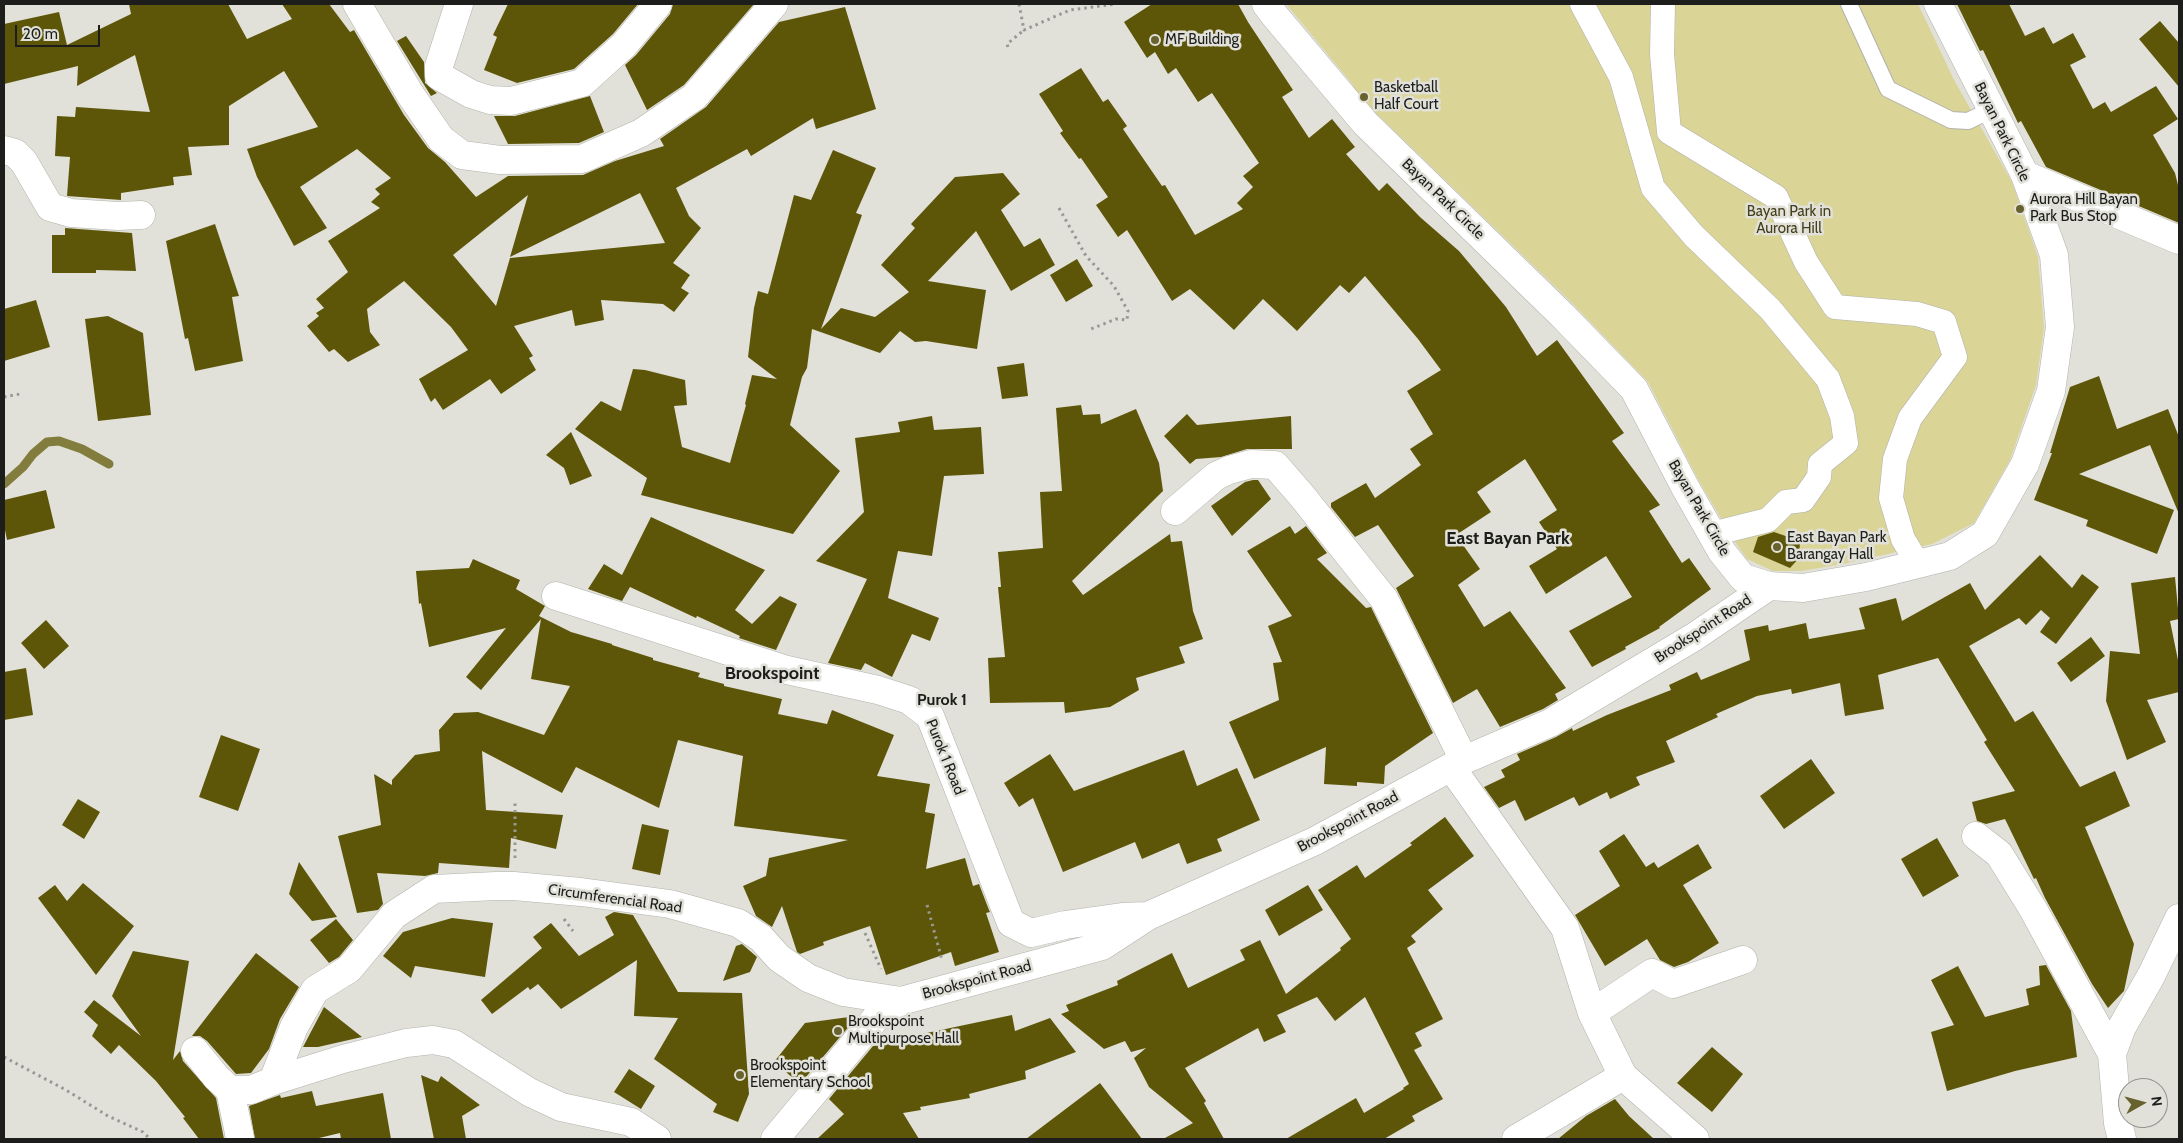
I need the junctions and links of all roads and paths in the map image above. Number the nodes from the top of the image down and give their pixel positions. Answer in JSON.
{"nodes":[{"id":1,"x":357,"y":4,"type":"edge"},
{"id":2,"x":459,"y":4,"type":"edge"},
{"id":3,"x":658,"y":4,"type":"edge"},
{"id":4,"x":774,"y":4,"type":"edge"},
{"id":5,"x":1020,"y":4,"type":"edge"},
{"id":6,"x":1116,"y":4,"type":"edge"},
{"id":7,"x":1266,"y":4,"type":"edge"},
{"id":8,"x":1582,"y":4,"type":"edge"},
{"id":9,"x":1664,"y":4,"type":"edge"},
{"id":10,"x":1849,"y":4,"type":"edge"},
{"id":11,"x":1938,"y":4,"type":"edge"},
{"id":12,"x":1024,"y":30,"type":"junction"},
{"id":13,"x":1008,"y":48,"type":"dead end"},
{"id":14,"x":1991,"y":110,"type":"junction"},
{"id":15,"x":4,"y":150,"type":"edge"},
{"id":16,"x":2025,"y":175,"type":"junction"},
{"id":17,"x":1059,"y":208,"type":"dead end"},
{"id":18,"x":141,"y":215,"type":"dead end"},
{"id":19,"x":2179,"y":240,"type":"edge"},
{"id":20,"x":1091,"y":329,"type":"dead end"},
{"id":21,"x":20,"y":394,"type":"dead end"},
{"id":22,"x":4,"y":397,"type":"edge"},
{"id":23,"x":1175,"y":511,"type":"dead end"},
{"id":24,"x":1712,"y":534,"type":"junction"},
{"id":25,"x":1918,"y":564,"type":"junction"},
{"id":26,"x":1769,"y":586,"type":"junction"},
{"id":27,"x":556,"y":596,"type":"dead end"},
{"id":28,"x":1458,"y":763,"type":"junction"},
{"id":29,"x":515,"y":801,"type":"dead end"},
{"id":30,"x":1976,"y":836,"type":"dead end"},
{"id":31,"x":514,"y":886,"type":"junction"},
{"id":32,"x":927,"y":905,"type":"dead end"},
{"id":33,"x":1148,"y":916,"type":"junction"},
{"id":34,"x":2179,"y":918,"type":"edge"},
{"id":35,"x":865,"y":933,"type":"dead end"},
{"id":36,"x":1743,"y":960,"type":"dead end"},
{"id":37,"x":950,"y":987,"type":"junction"},
{"id":38,"x":898,"y":1000,"type":"junction"},
{"id":39,"x":1592,"y":1013,"type":"junction"},
{"id":40,"x":195,"y":1051,"type":"dead end"},
{"id":41,"x":2112,"y":1054,"type":"junction"},
{"id":42,"x":4,"y":1057,"type":"edge"},
{"id":43,"x":1623,"y":1076,"type":"junction"},
{"id":44,"x":273,"y":1081,"type":"junction"},
{"id":45,"x":230,"y":1090,"type":"junction"},
{"id":46,"x":240,"y":1138,"type":"edge"},
{"id":47,"x":150,"y":1139,"type":"edge"},
{"id":48,"x":657,"y":1139,"type":"edge"},
{"id":49,"x":775,"y":1139,"type":"edge"},
{"id":50,"x":1516,"y":1139,"type":"edge"},
{"id":51,"x":1695,"y":1139,"type":"edge"},
{"id":52,"x":2122,"y":1139,"type":"edge"}],
"edges":[{"from":1,"to":4,"type":"street"},
{"from":2,"to":3,"type":"street"},
{"from":5,"to":12,"type":"path"},
{"from":6,"to":12,"type":"path"},
{"from":7,"to":24,"type":"street","name":"Bayan Park Circle"},
{"from":8,"to":24,"type":"street"},
{"from":9,"to":25,"type":"street"},
{"from":10,"to":14,"type":"lane"},
{"from":11,"to":14,"type":"street","name":"Bayan Park Circle"},
{"from":12,"to":13,"type":"path"},
{"from":14,"to":16,"type":"street","name":"Bayan Park Circle"},
{"from":15,"to":18,"type":"street"},
{"from":16,"to":19,"type":"street"},
{"from":16,"to":25,"type":"street","name":"Bayan Park Circle"},
{"from":17,"to":20,"type":"path"},
{"from":21,"to":22,"type":"path"},
{"from":23,"to":28,"type":"street"},
{"from":24,"to":26,"type":"street","name":"Bayan Park Circle"},
{"from":25,"to":26,"type":"street","name":"Bayan Park Circle"},
{"from":26,"to":28,"type":"street","name":"Brookspoint Road"},
{"from":27,"to":33,"type":"street","name":"Purok 1 Road"},
{"from":28,"to":33,"type":"street","name":"Brookspoint Road"},
{"from":28,"to":39,"type":"street"},
{"from":29,"to":31,"type":"path"},
{"from":30,"to":41,"type":"street"},
{"from":31,"to":38,"type":"street","name":"Circumferencial Road"},
{"from":31,"to":44,"type":"street","name":"Circumferencial Road"},
{"from":32,"to":37,"type":"path"},
{"from":33,"to":37,"type":"street","name":"Brookspoint Road"},
{"from":34,"to":41,"type":"street"},
{"from":35,"to":38,"type":"path"},
{"from":36,"to":39,"type":"street"},
{"from":37,"to":38,"type":"street","name":"Brookspoint Road"},
{"from":38,"to":49,"type":"street"},
{"from":39,"to":43,"type":"street"},
{"from":40,"to":45,"type":"street"},
{"from":41,"to":52,"type":"street"},
{"from":42,"to":47,"type":"path"},
{"from":43,"to":50,"type":"street"},
{"from":43,"to":51,"type":"street"},
{"from":44,"to":45,"type":"street"},
{"from":44,"to":48,"type":"street"},
{"from":45,"to":46,"type":"street"}]}
